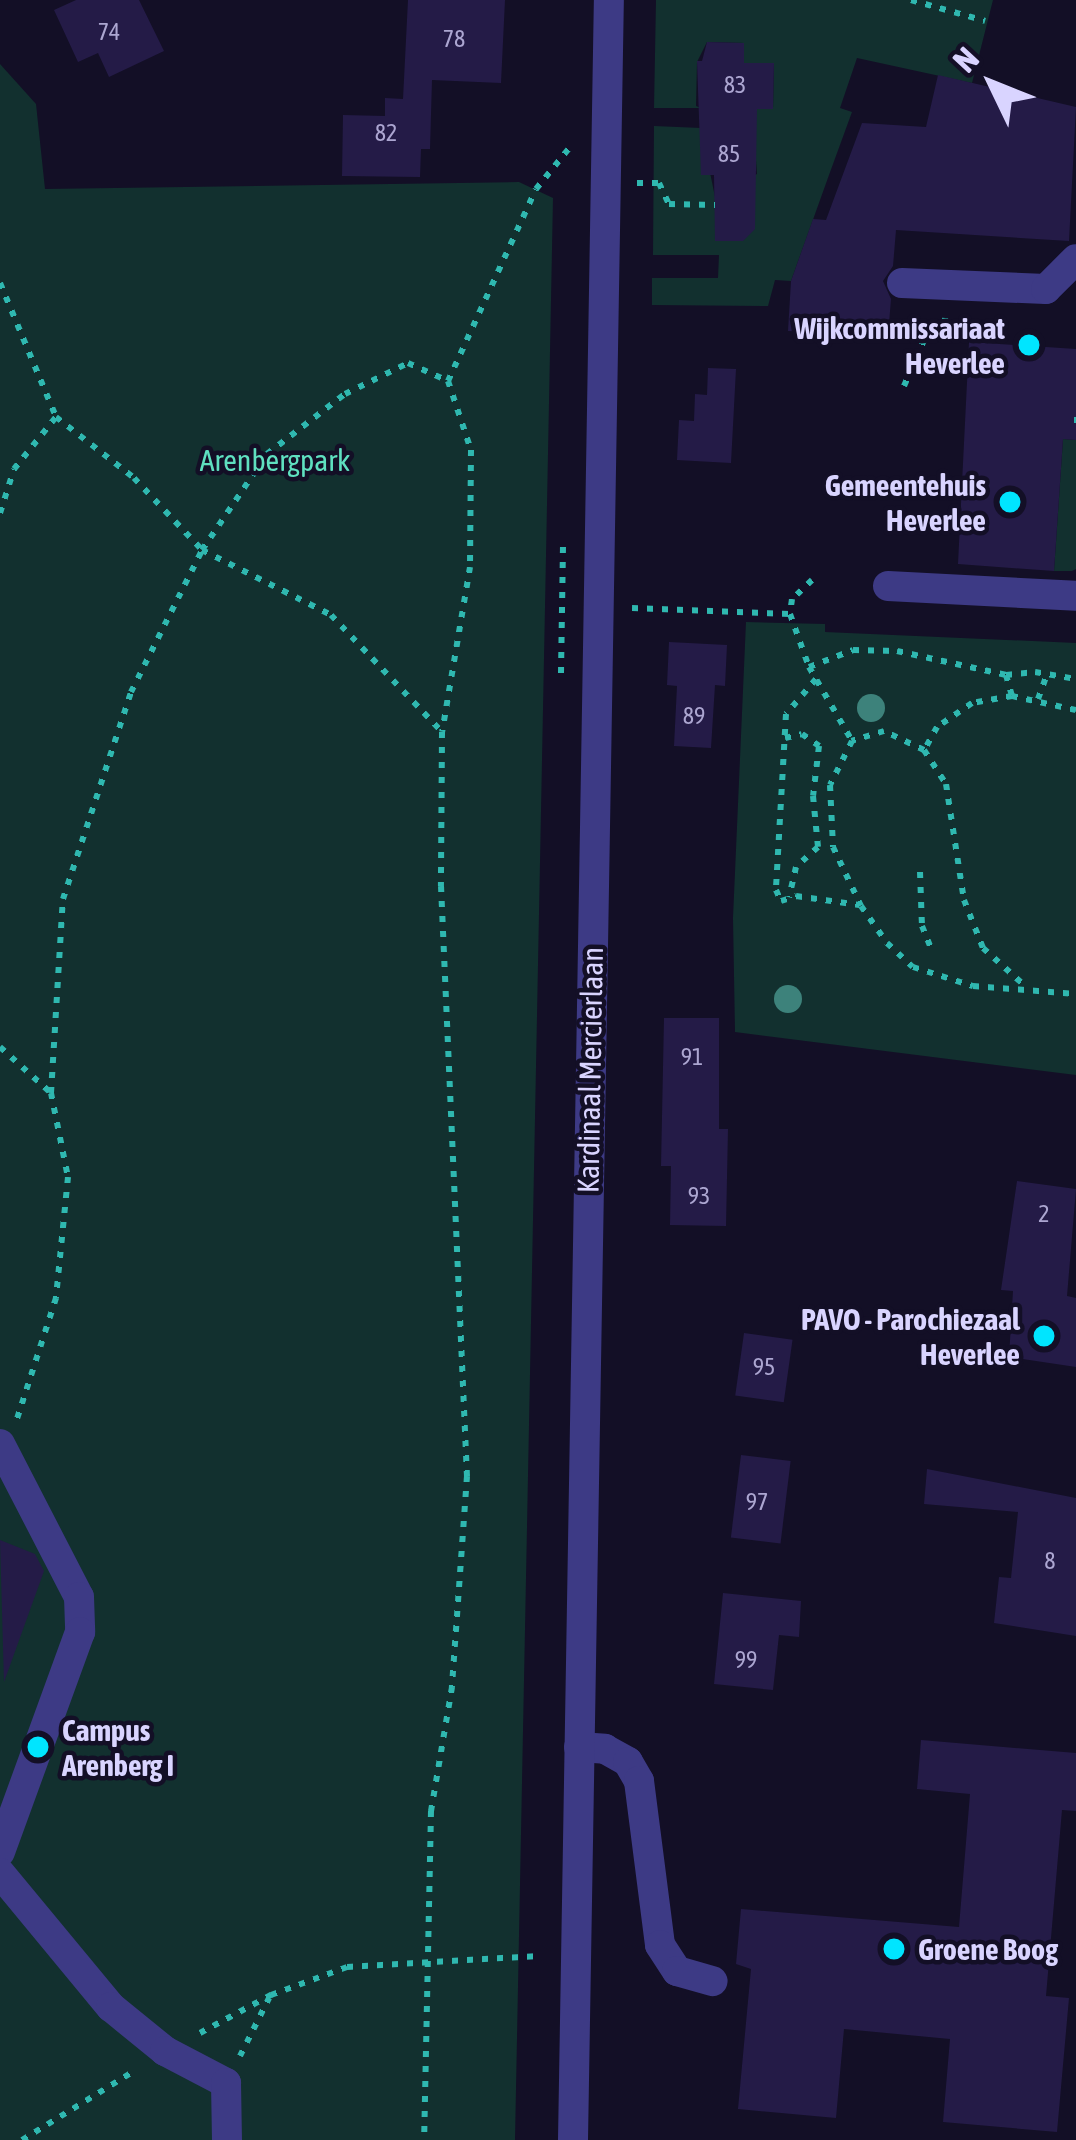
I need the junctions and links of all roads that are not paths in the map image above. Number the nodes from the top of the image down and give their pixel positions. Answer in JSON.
{"nodes":[{"id":1,"x":609,"y":0,"type":"edge"},
{"id":2,"x":1076,"y":260,"type":"edge"},
{"id":3,"x":902,"y":283,"type":"dead end"},
{"id":4,"x":888,"y":586,"type":"dead end"},
{"id":5,"x":1076,"y":596,"type":"edge"},
{"id":6,"x":3,"y":1449,"type":"edge"},
{"id":7,"x":579,"y":1747,"type":"junction"},
{"id":8,"x":0,"y":1852,"type":"edge"},
{"id":9,"x":0,"y":1873,"type":"edge"},
{"id":10,"x":713,"y":1981,"type":"dead end"},
{"id":11,"x":227,"y":2140,"type":"edge"},
{"id":12,"x":573,"y":2140,"type":"edge"}],
"edges":[{"from":1,"to":7,"type":"street","name":"Kardinaal Mercierlaan"},
{"from":2,"to":3,"type":"street"},
{"from":4,"to":5,"type":"street"},
{"from":6,"to":8,"type":"street"},
{"from":7,"to":10,"type":"street"},
{"from":7,"to":12,"type":"street","name":"Kardinaal Mercierlaan"},
{"from":9,"to":11,"type":"street"}]}
